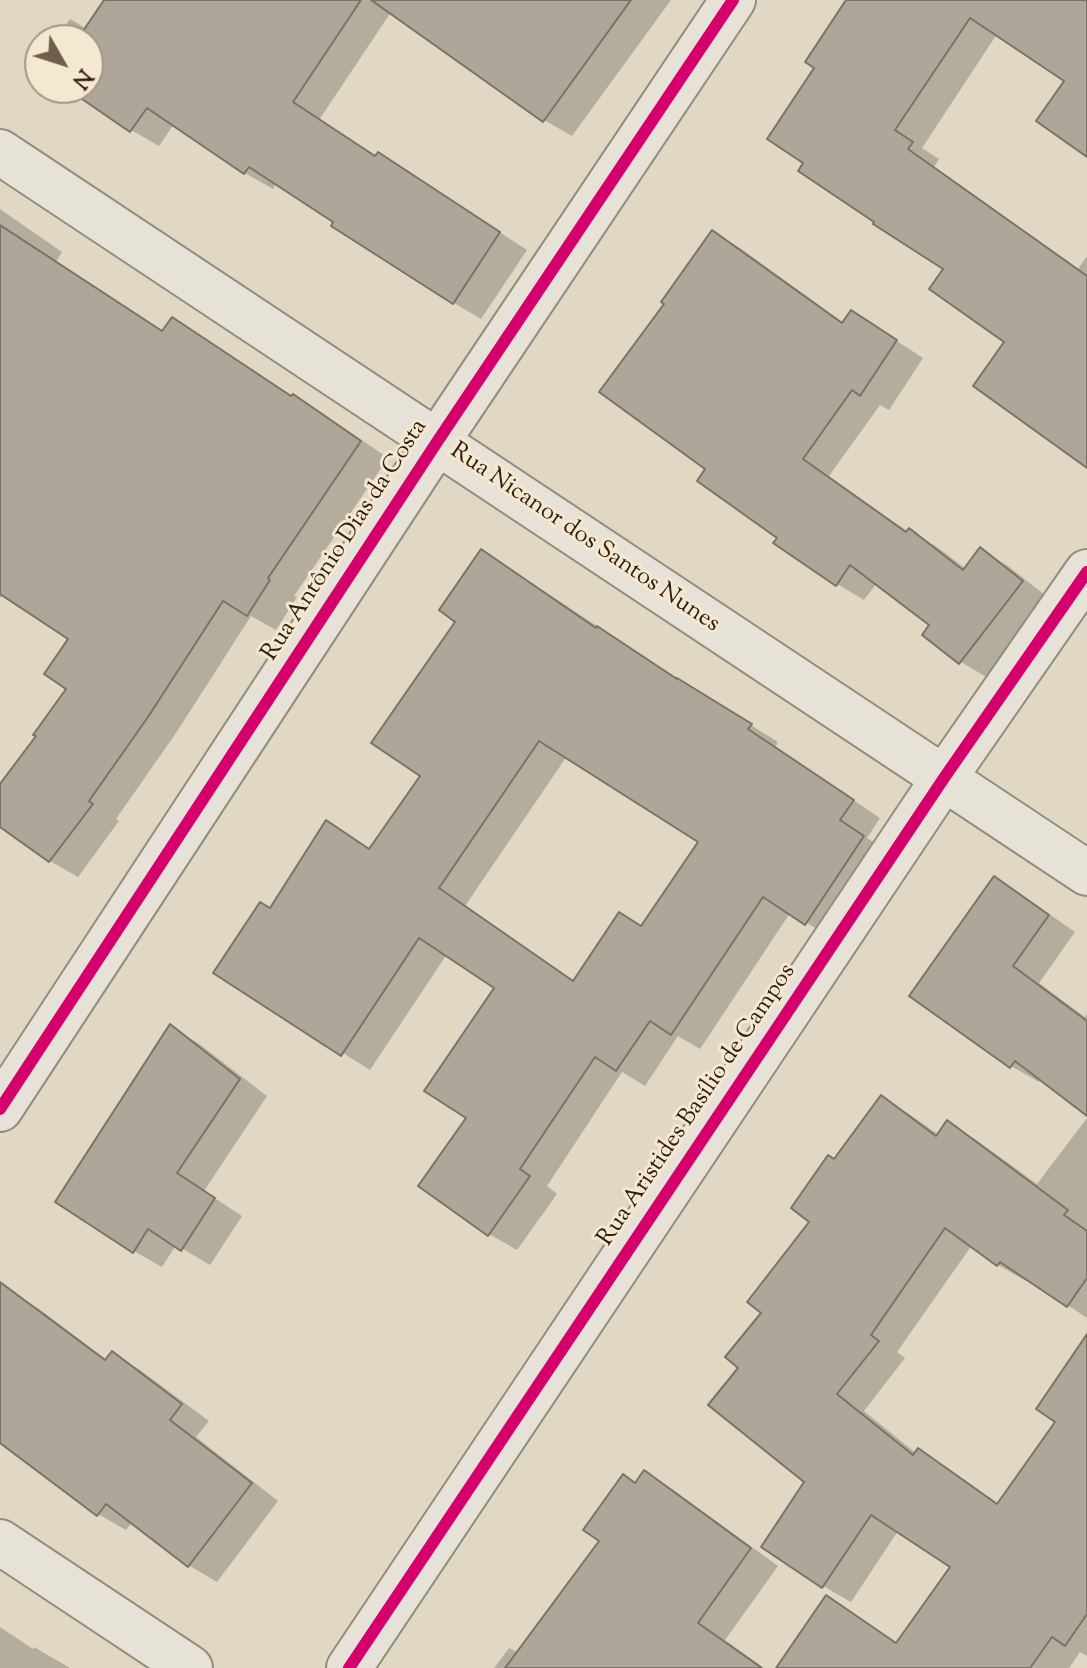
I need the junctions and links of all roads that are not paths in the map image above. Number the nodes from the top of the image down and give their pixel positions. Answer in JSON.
{"nodes":[{"id":1,"x":733,"y":0,"type":"edge"},
{"id":2,"x":0,"y":152,"type":"edge"},
{"id":3,"x":437,"y":442,"type":"junction"},
{"id":4,"x":1087,"y":572,"type":"edge"},
{"id":5,"x":944,"y":778,"type":"junction"},
{"id":6,"x":1087,"y":873,"type":"edge"},
{"id":7,"x":0,"y":1109,"type":"edge"},
{"id":8,"x":0,"y":1542,"type":"edge"},
{"id":9,"x":190,"y":1668,"type":"edge"},
{"id":10,"x":349,"y":1668,"type":"edge"}],
"edges":[{"from":1,"to":3,"type":"street","name":"Rua Antônio Dias da Costa"},
{"from":2,"to":3,"type":"street","name":"Rua Nicanor dos Santos Nunes"},
{"from":3,"to":5,"type":"street","name":"Rua Nicanor dos Santos Nunes"},
{"from":3,"to":7,"type":"street","name":"Rua Antônio Dias da Costa"},
{"from":4,"to":5,"type":"street","name":"Rua Aristides Basílio de Campos"},
{"from":5,"to":6,"type":"street","name":"Rua Nicanor dos Santos Nunes"},
{"from":5,"to":10,"type":"street","name":"Rua Aristides Basílio de Campos"},
{"from":8,"to":9,"type":"street"}]}
